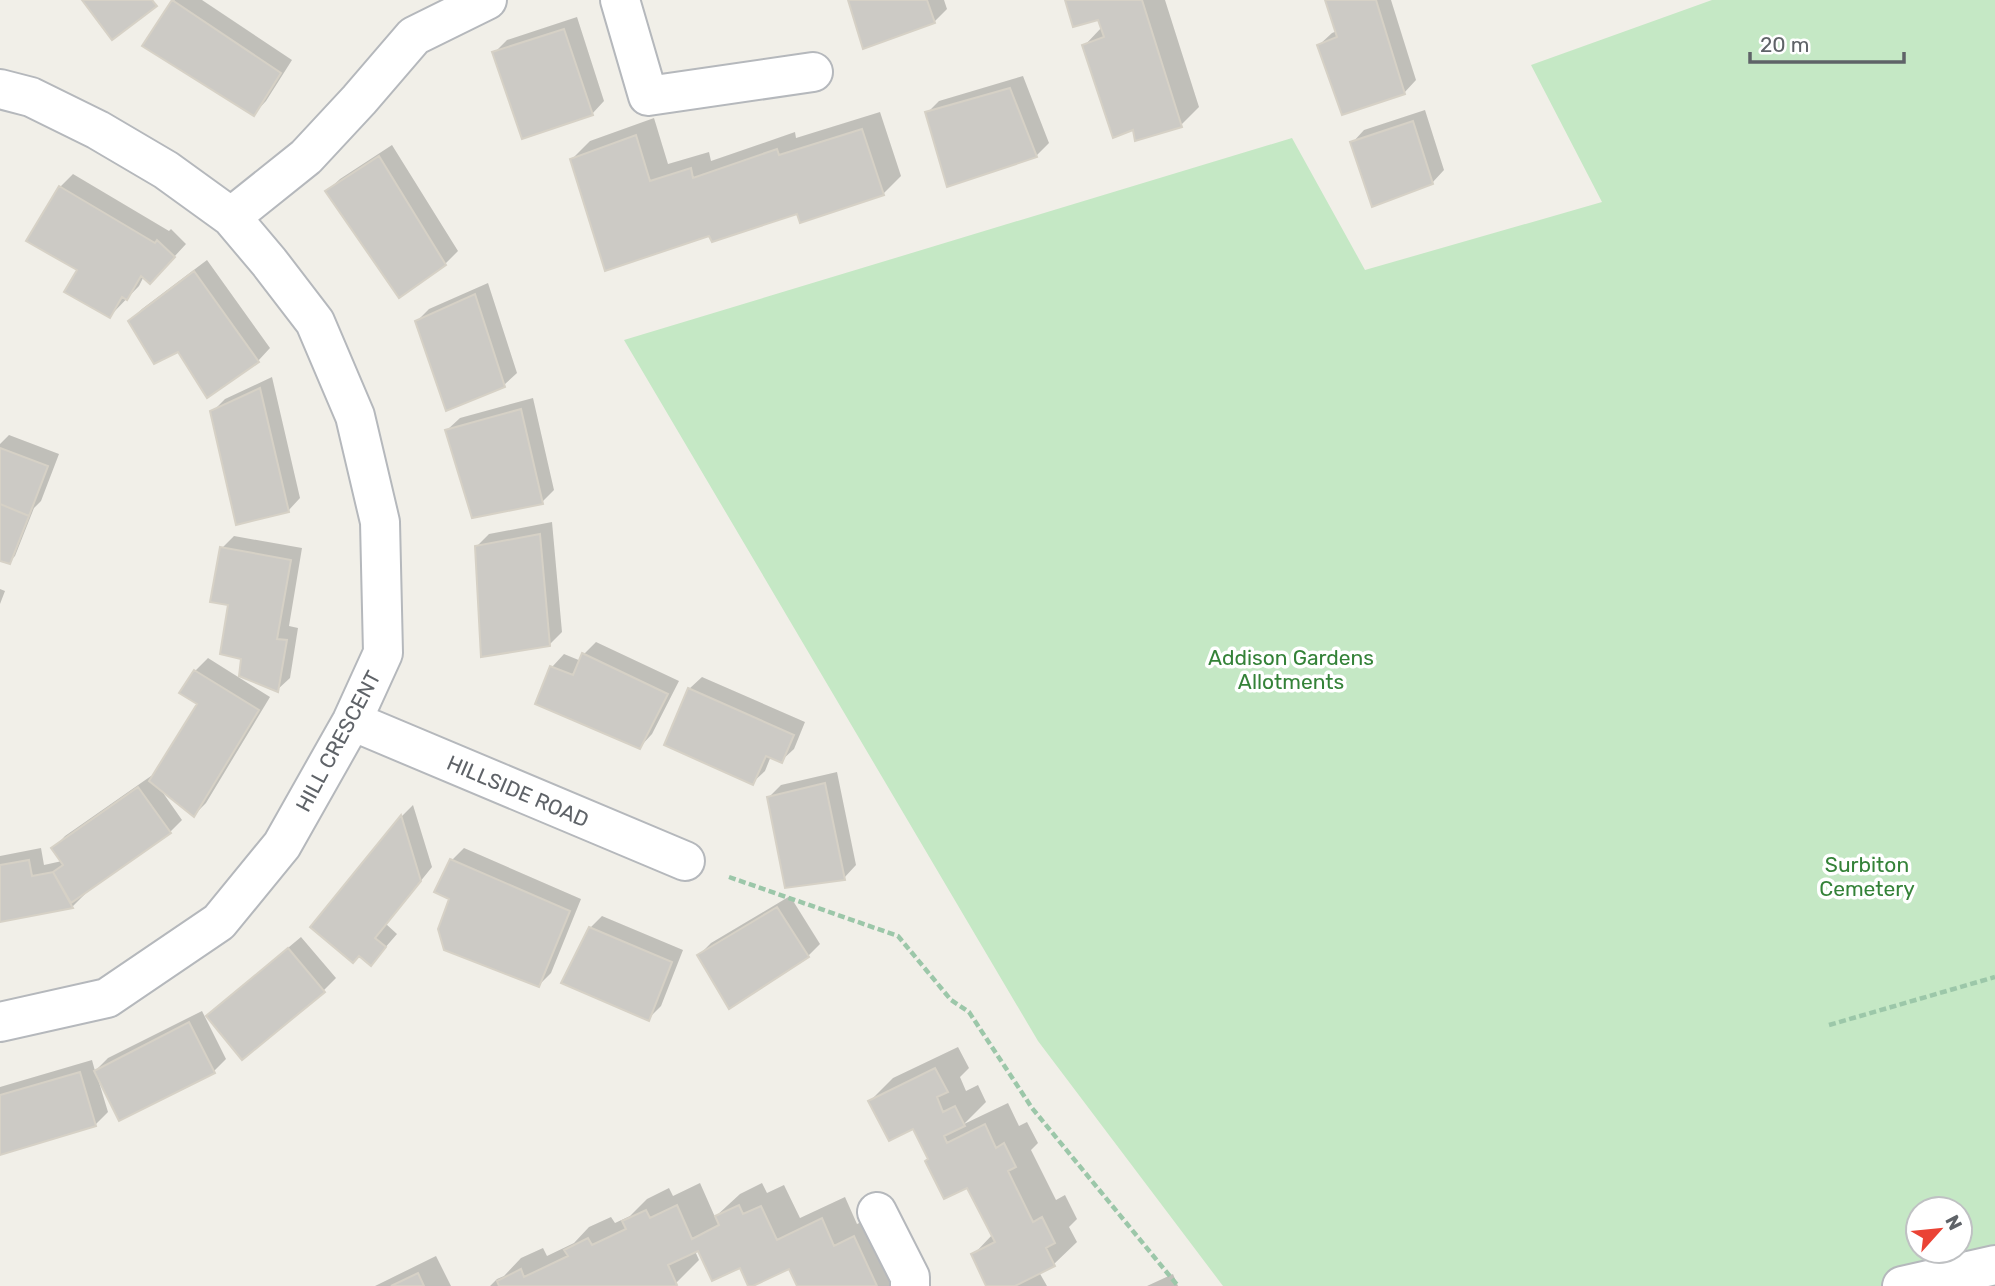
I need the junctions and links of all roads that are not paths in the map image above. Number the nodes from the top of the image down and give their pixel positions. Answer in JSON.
{"nodes":[{"id":1,"x":487,"y":0,"type":"edge"},
{"id":2,"x":620,"y":0,"type":"edge"},
{"id":3,"x":813,"y":72,"type":"dead end"},
{"id":4,"x":0,"y":89,"type":"edge"},
{"id":5,"x":231,"y":217,"type":"junction"},
{"id":6,"x":352,"y":721,"type":"junction"},
{"id":7,"x":685,"y":861,"type":"road end"},
{"id":8,"x":0,"y":1022,"type":"edge"},
{"id":9,"x":877,"y":1212,"type":"dead end"},
{"id":10,"x":1995,"y":1265,"type":"edge"},
{"id":11,"x":910,"y":1286,"type":"edge"},
{"id":12,"x":1902,"y":1286,"type":"edge"}],
"edges":[{"from":1,"to":5,"type":"street"},
{"from":2,"to":3,"type":"street"},
{"from":4,"to":5,"type":"street","name":"HILL CRESCENT"},
{"from":5,"to":6,"type":"street","name":"HILL CRESCENT"},
{"from":6,"to":7,"type":"street","name":"HILLSIDE ROAD"},
{"from":6,"to":8,"type":"street","name":"HILL CRESCENT"},
{"from":9,"to":11,"type":"street"},
{"from":10,"to":12,"type":"street"}]}
